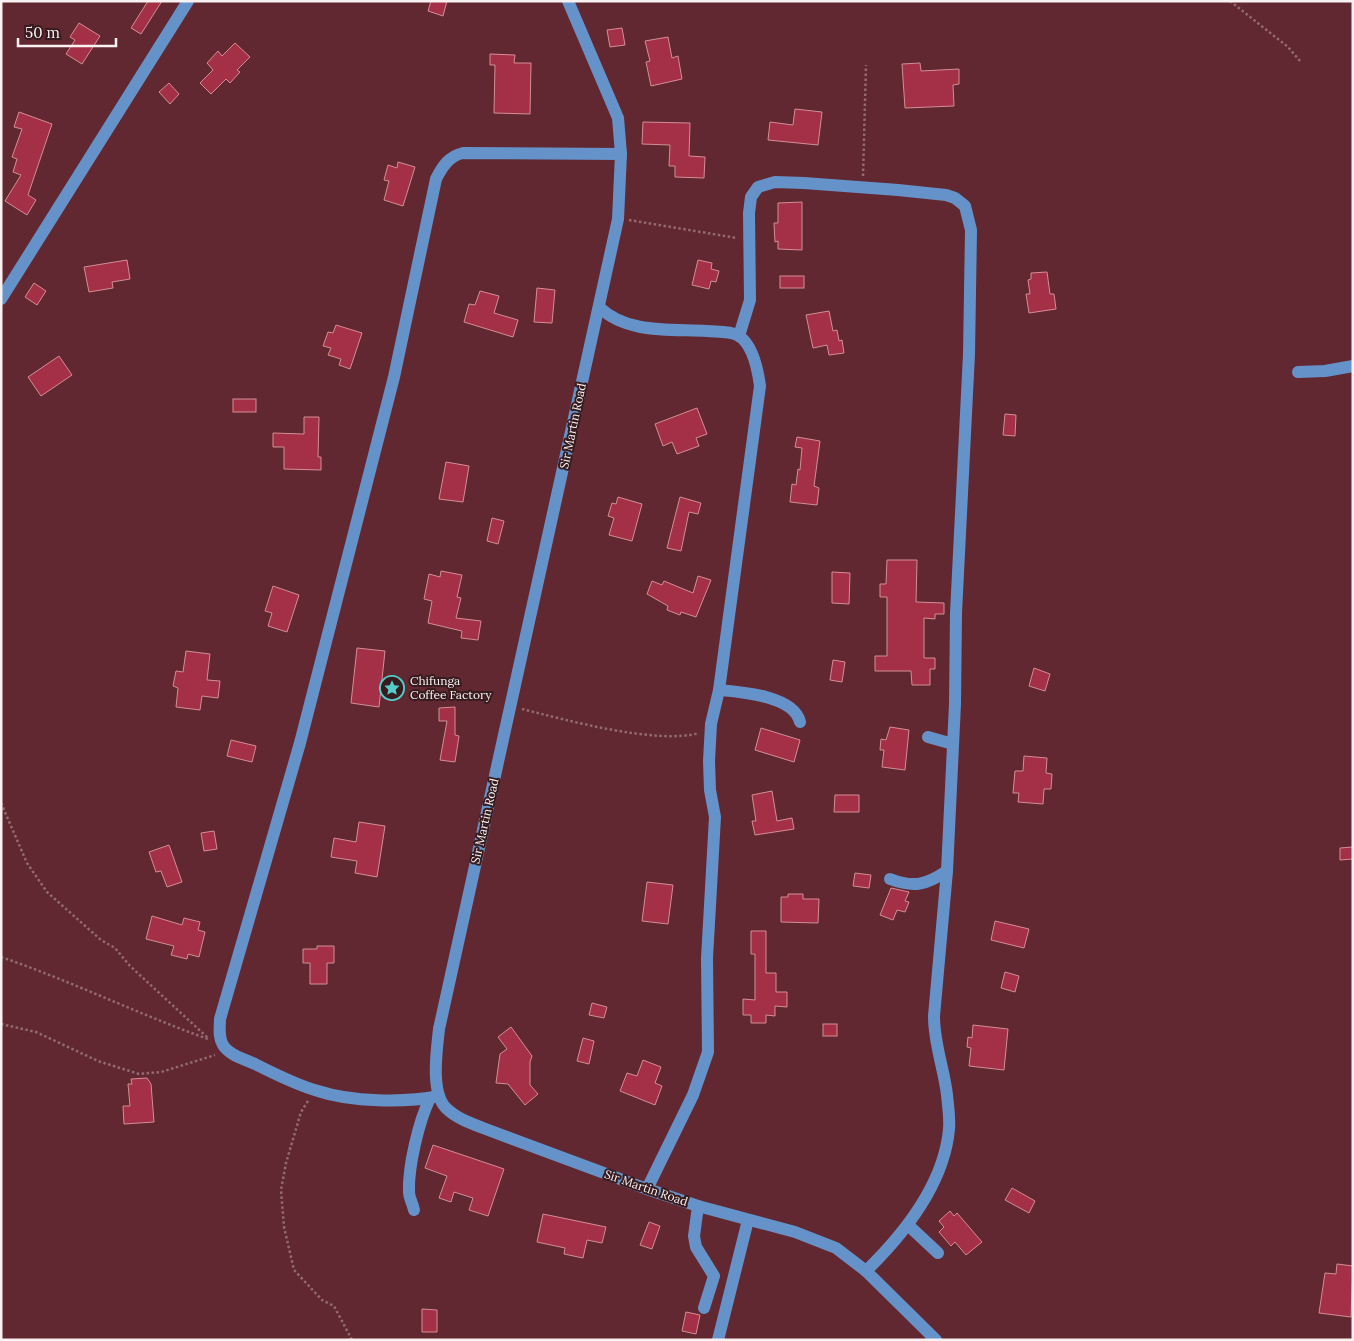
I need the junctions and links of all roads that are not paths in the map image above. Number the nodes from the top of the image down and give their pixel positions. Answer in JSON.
{"nodes":[{"id":1,"x":188,"y":1,"type":"edge"},
{"id":2,"x":568,"y":1,"type":"edge"},
{"id":3,"x":621,"y":154,"type":"junction"},
{"id":4,"x":1,"y":299,"type":"edge"},
{"id":5,"x":598,"y":307,"type":"junction"},
{"id":6,"x":739,"y":336,"type":"junction"},
{"id":7,"x":1353,"y":366,"type":"edge"},
{"id":8,"x":1298,"y":372,"type":"dead end"},
{"id":9,"x":719,"y":690,"type":"junction"},
{"id":10,"x":800,"y":722,"type":"dead end"},
{"id":11,"x":928,"y":737,"type":"dead end"},
{"id":12,"x":953,"y":744,"type":"junction"},
{"id":13,"x":947,"y":871,"type":"junction"},
{"id":14,"x":890,"y":879,"type":"dead end"},
{"id":15,"x":435,"y":1097,"type":"junction"},
{"id":16,"x":647,"y":1190,"type":"junction"},
{"id":17,"x":698,"y":1206,"type":"junction"},
{"id":18,"x":414,"y":1210,"type":"dead end"},
{"id":19,"x":748,"y":1220,"type":"junction"},
{"id":20,"x":908,"y":1225,"type":"junction"},
{"id":21,"x":938,"y":1253,"type":"dead end"},
{"id":22,"x":866,"y":1271,"type":"junction"},
{"id":23,"x":704,"y":1308,"type":"dead end"},
{"id":24,"x":718,"y":1340,"type":"edge"},
{"id":25,"x":936,"y":1340,"type":"edge"}],
"edges":[{"from":1,"to":4,"type":"street"},
{"from":2,"to":3,"type":"street","name":"Sir Martin Road"},
{"from":3,"to":5,"type":"street","name":"Sir Martin Road"},
{"from":3,"to":15,"type":"street"},
{"from":5,"to":6,"type":"street"},
{"from":5,"to":15,"type":"street","name":"Sir Martin Road"},
{"from":6,"to":9,"type":"street"},
{"from":6,"to":12,"type":"street"},
{"from":7,"to":8,"type":"street"},
{"from":9,"to":10,"type":"street"},
{"from":9,"to":16,"type":"street"},
{"from":11,"to":12,"type":"street"},
{"from":12,"to":13,"type":"street"},
{"from":13,"to":14,"type":"street"},
{"from":13,"to":20,"type":"street"},
{"from":15,"to":16,"type":"street","name":"Sir Martin Road"},
{"from":15,"to":18,"type":"street"},
{"from":16,"to":17,"type":"street","name":"Sir Martin Road"},
{"from":17,"to":19,"type":"street","name":"Sir Martin Road"},
{"from":17,"to":23,"type":"street"},
{"from":19,"to":22,"type":"street","name":"Sir Martin Road"},
{"from":19,"to":24,"type":"street"},
{"from":20,"to":21,"type":"street"},
{"from":20,"to":22,"type":"street"},
{"from":22,"to":25,"type":"street","name":"Sir Martin Road"}]}
